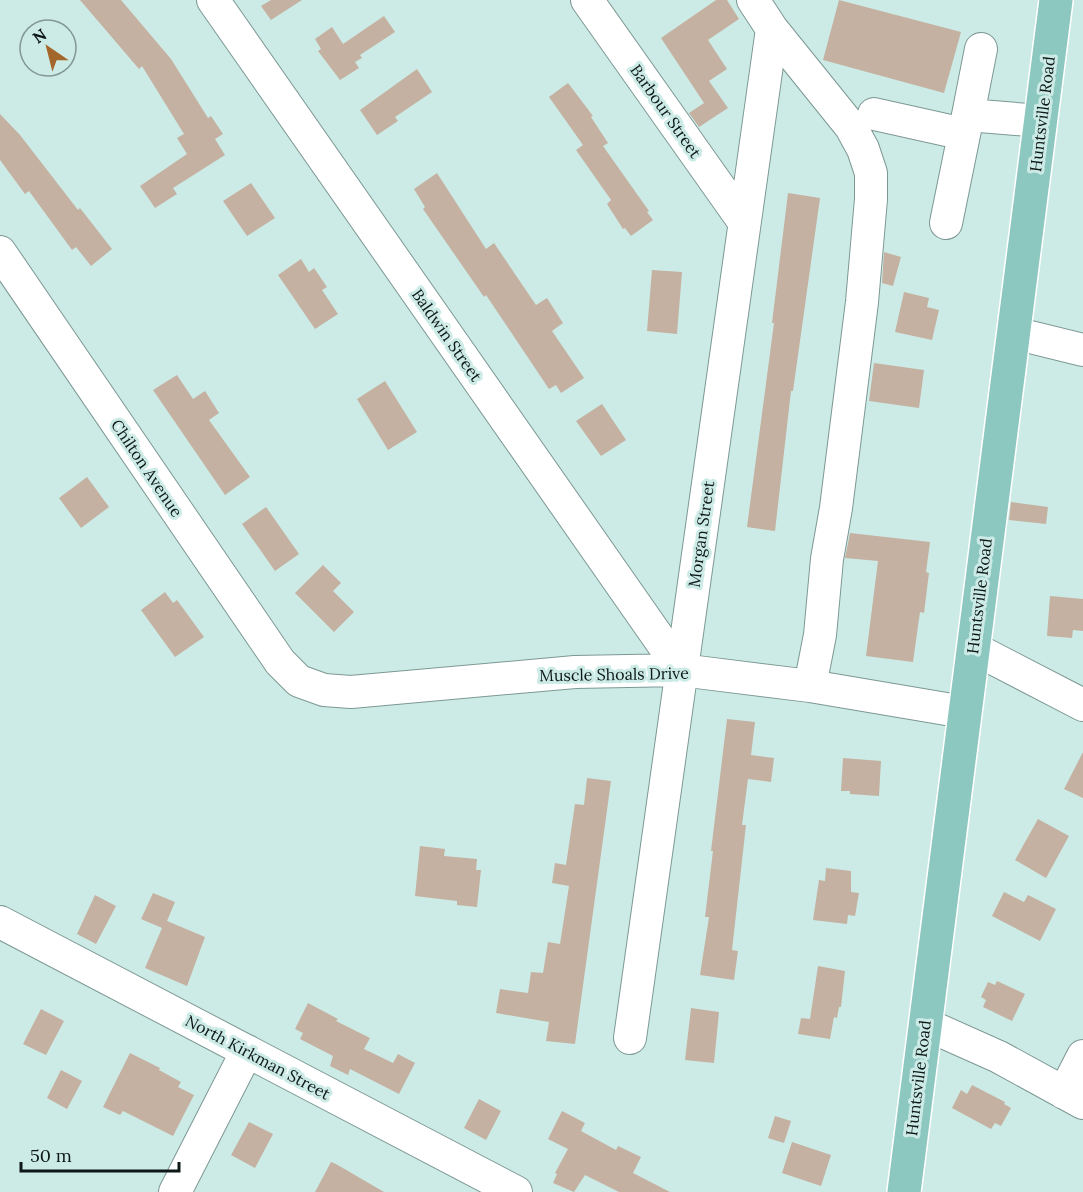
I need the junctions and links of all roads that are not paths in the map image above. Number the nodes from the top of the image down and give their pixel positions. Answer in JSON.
{"nodes":[{"id":1,"x":213,"y":0,"type":"edge"},
{"id":2,"x":587,"y":0,"type":"edge"},
{"id":3,"x":753,"y":0,"type":"edge"},
{"id":4,"x":1056,"y":0,"type":"edge"},
{"id":5,"x":772,"y":29,"type":"junction"},
{"id":6,"x":981,"y":49,"type":"dead end"},
{"id":7,"x":874,"y":114,"type":"dead end"},
{"id":8,"x":1041,"y":121,"type":"junction"},
{"id":9,"x":966,"y":124,"type":"junction"},
{"id":10,"x":744,"y":222,"type":"junction"},
{"id":11,"x":946,"y":223,"type":"dead end"},
{"id":12,"x":0,"y":252,"type":"edge"},
{"id":13,"x":1014,"y":333,"type":"junction"},
{"id":14,"x":1083,"y":350,"type":"edge"},
{"id":15,"x":972,"y":648,"type":"junction"},
{"id":16,"x":681,"y":670,"type":"junction"},
{"id":17,"x":299,"y":681,"type":"joint"},
{"id":18,"x":810,"y":686,"type":"junction"},
{"id":19,"x":1083,"y":705,"type":"edge"},
{"id":20,"x":964,"y":712,"type":"junction"},
{"id":21,"x":0,"y":922,"type":"edge"},
{"id":22,"x":925,"y":1024,"type":"junction"},
{"id":23,"x":630,"y":1038,"type":"dead end"},
{"id":24,"x":247,"y":1051,"type":"junction"},
{"id":25,"x":1083,"y":1056,"type":"edge"},
{"id":26,"x":1073,"y":1098,"type":"edge"},
{"id":27,"x":906,"y":1191,"type":"edge"},
{"id":28,"x":175,"y":1192,"type":"edge"},
{"id":29,"x":516,"y":1192,"type":"edge"}],
"edges":[{"from":1,"to":16,"type":"street","name":"Baldwin Street"},
{"from":2,"to":10,"type":"street","name":"Barbour Street"},
{"from":3,"to":5,"type":"street"},
{"from":4,"to":8,"type":"main road","name":"Huntsville Road"},
{"from":5,"to":10,"type":"street","name":"Morgan Street"},
{"from":5,"to":18,"type":"street"},
{"from":6,"to":9,"type":"street"},
{"from":7,"to":9,"type":"street"},
{"from":8,"to":9,"type":"street"},
{"from":8,"to":13,"type":"main road","name":"Huntsville Road"},
{"from":9,"to":11,"type":"street"},
{"from":10,"to":16,"type":"street","name":"Morgan Street"},
{"from":12,"to":17,"type":"street","name":"Chilton Avenue"},
{"from":13,"to":14,"type":"street"},
{"from":13,"to":15,"type":"main road","name":"Huntsville Road"},
{"from":15,"to":19,"type":"street"},
{"from":15,"to":20,"type":"main road","name":"Huntsville Road"},
{"from":16,"to":17,"type":"street","name":"Muscle Shoals Drive"},
{"from":16,"to":18,"type":"street","name":"Muscle Shoals Drive"},
{"from":16,"to":23,"type":"street","name":"Morgan Street"},
{"from":18,"to":20,"type":"street","name":"Muscle Shoals Drive"},
{"from":20,"to":22,"type":"main road","name":"Huntsville Road"},
{"from":21,"to":24,"type":"street","name":"North Kirkman Street"},
{"from":22,"to":26,"type":"street"},
{"from":22,"to":27,"type":"main road","name":"Huntsville Road"},
{"from":24,"to":28,"type":"street"},
{"from":24,"to":29,"type":"street","name":"North Kirkman Street"},
{"from":25,"to":26,"type":"street"}]}
